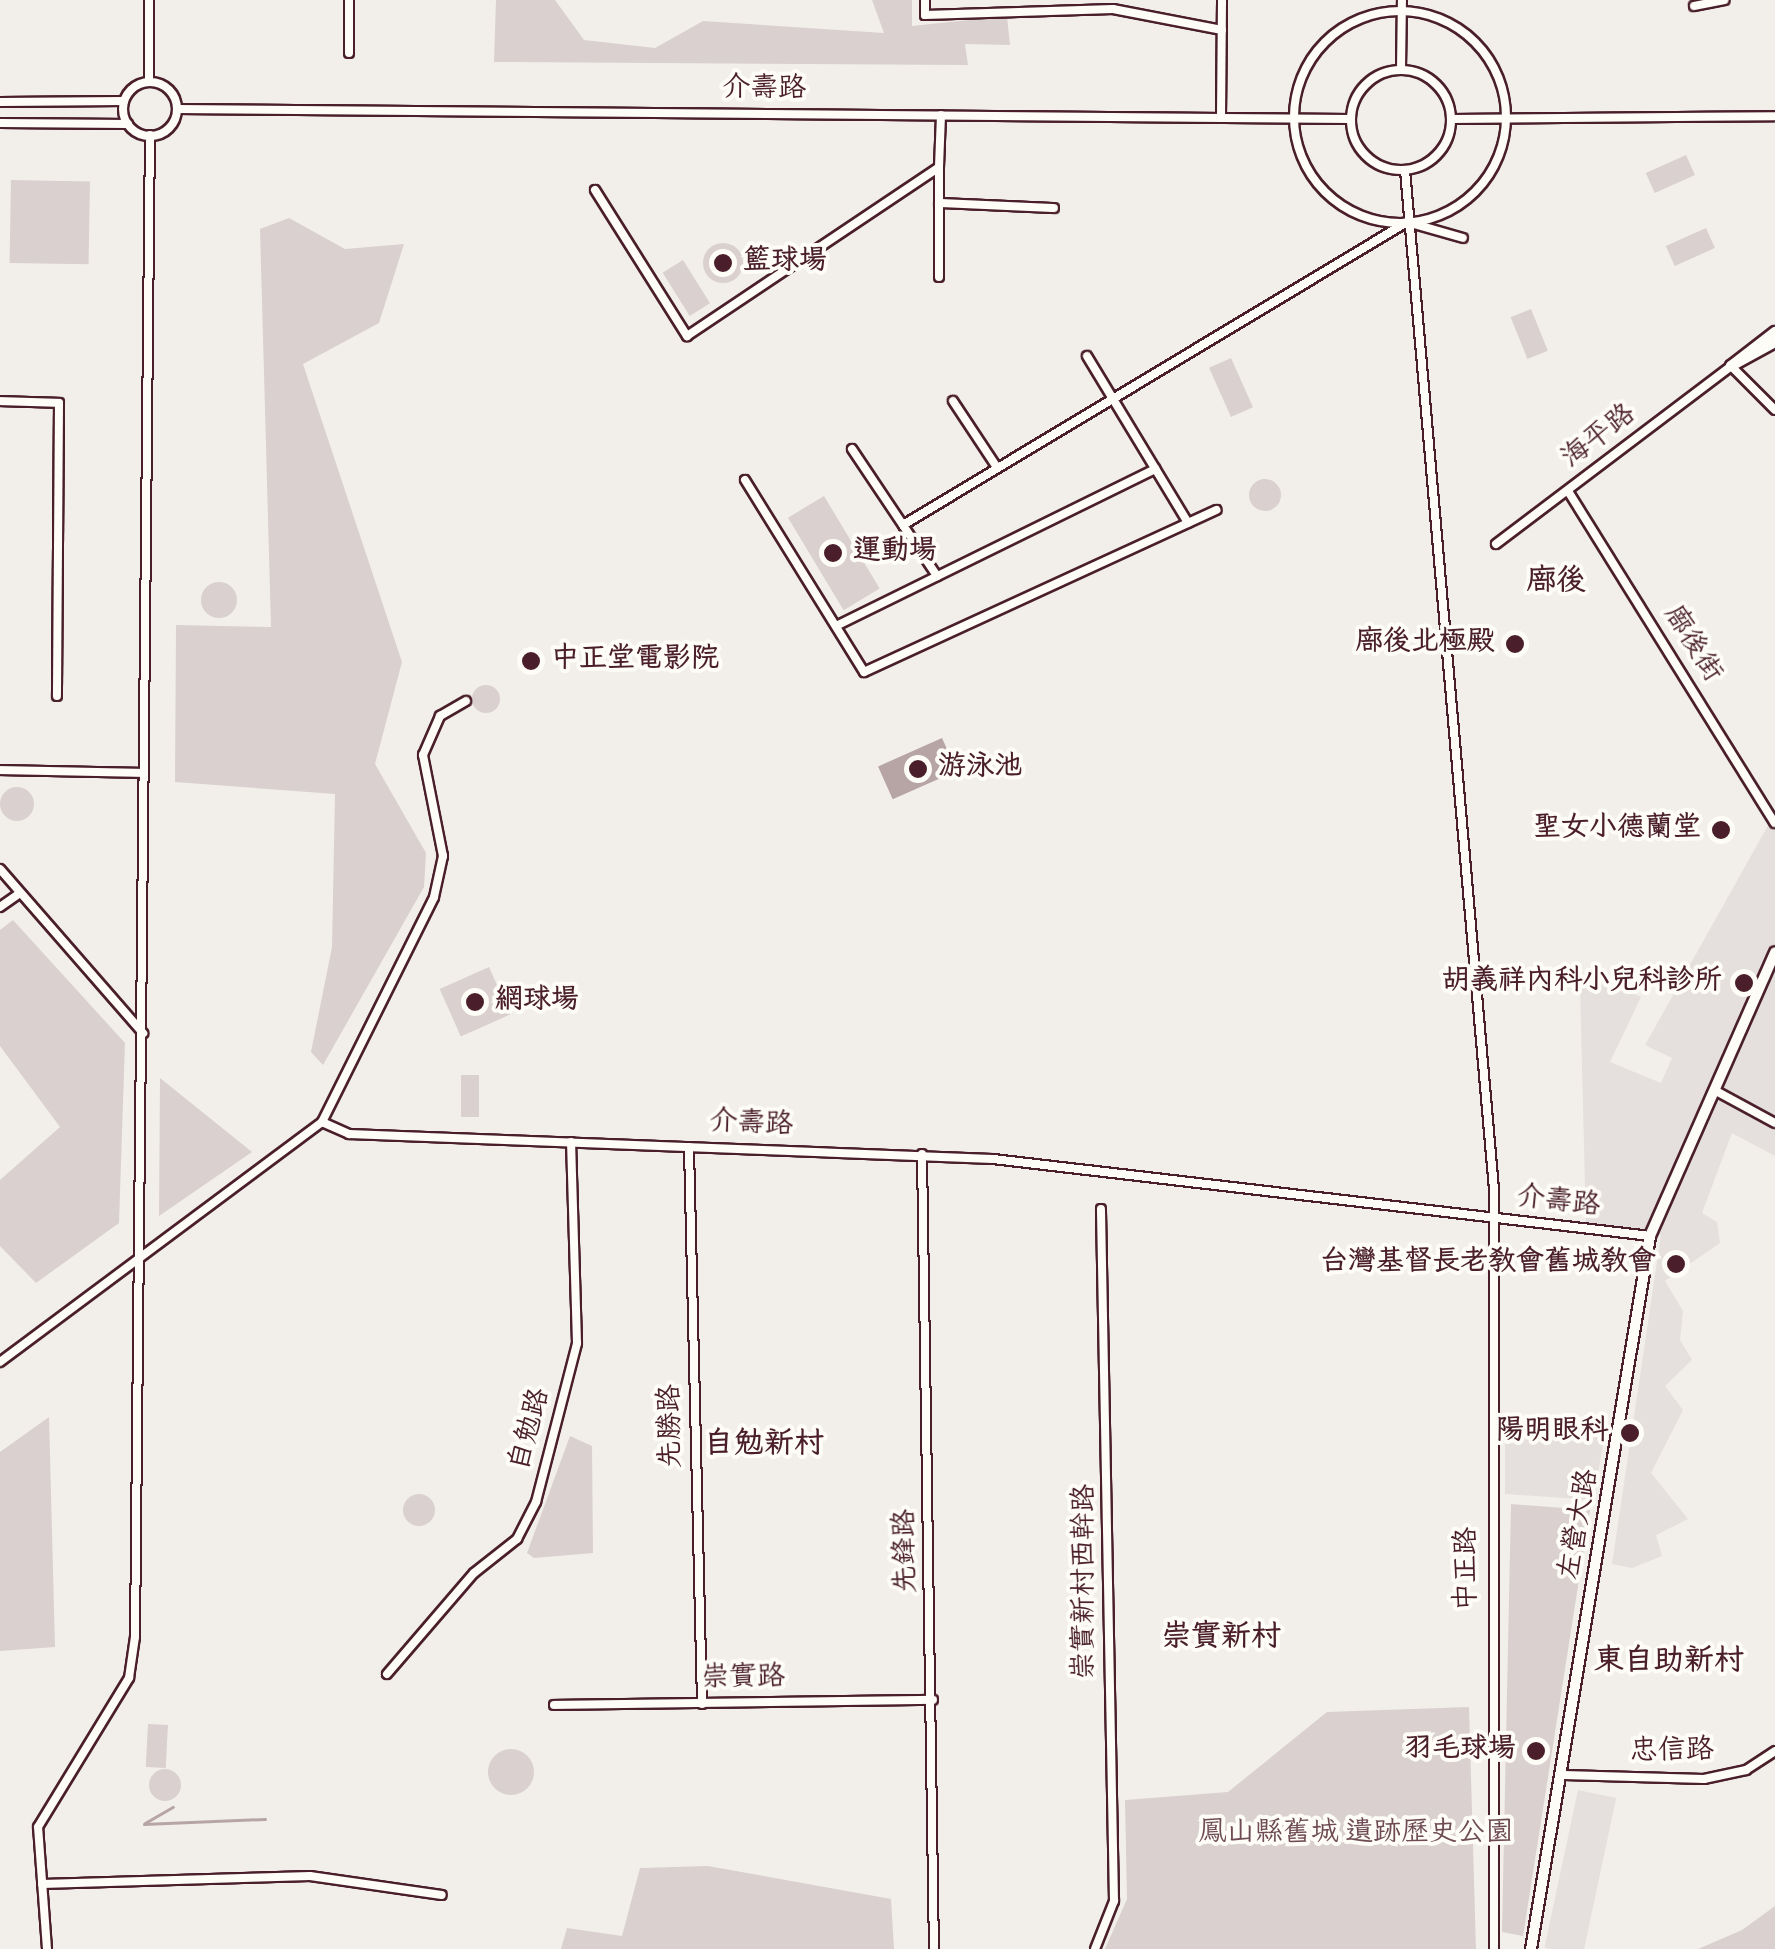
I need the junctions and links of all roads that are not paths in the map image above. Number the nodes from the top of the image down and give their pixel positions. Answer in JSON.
{"nodes":[{"id":1,"x":149,"y":0,"type":"edge"},
{"id":2,"x":349,"y":0,"type":"edge"},
{"id":3,"x":925,"y":0,"type":"edge"},
{"id":4,"x":1222,"y":0,"type":"edge"},
{"id":5,"x":1402,"y":0,"type":"edge"},
{"id":6,"x":1724,"y":0,"type":"edge"},
{"id":7,"x":1694,"y":6,"type":"dead end"},
{"id":8,"x":1402,"y":11,"type":"junction"},
{"id":9,"x":1222,"y":30,"type":"junction"},
{"id":10,"x":349,"y":53,"type":"dead end"},
{"id":11,"x":1402,"y":69,"type":"junction"},
{"id":12,"x":149,"y":82,"type":"junction"},
{"id":13,"x":0,"y":102,"type":"edge"},
{"id":14,"x":124,"y":102,"type":"junction"},
{"id":15,"x":176,"y":109,"type":"junction"},
{"id":16,"x":942,"y":115,"type":"junction"},
{"id":17,"x":1221,"y":116,"type":"junction"},
{"id":18,"x":1775,"y":116,"type":"edge"},
{"id":19,"x":1294,"y":118,"type":"junction"},
{"id":20,"x":1350,"y":119,"type":"junction"},
{"id":21,"x":1452,"y":119,"type":"junction"},
{"id":22,"x":1506,"y":122,"type":"junction"},
{"id":23,"x":0,"y":124,"type":"edge"},
{"id":24,"x":128,"y":124,"type":"junction"},
{"id":25,"x":150,"y":135,"type":"junction"},
{"id":26,"x":939,"y":166,"type":"junction"},
{"id":27,"x":1404,"y":170,"type":"junction"},
{"id":28,"x":595,"y":190,"type":"dead end"},
{"id":29,"x":939,"y":203,"type":"junction"},
{"id":30,"x":1054,"y":208,"type":"dead end"},
{"id":31,"x":1408,"y":222,"type":"junction"},
{"id":32,"x":1464,"y":238,"type":"dead end"},
{"id":33,"x":940,"y":277,"type":"dead end"},
{"id":34,"x":1775,"y":332,"type":"edge"},
{"id":35,"x":1775,"y":342,"type":"edge"},
{"id":36,"x":1087,"y":356,"type":"dead end"},
{"id":37,"x":1731,"y":366,"type":"junction"},
{"id":38,"x":1113,"y":399,"type":"junction"},
{"id":39,"x":0,"y":401,"type":"edge"},
{"id":40,"x":953,"y":401,"type":"dead end"},
{"id":41,"x":1775,"y":410,"type":"edge"},
{"id":42,"x":852,"y":449,"type":"dead end"},
{"id":43,"x":996,"y":466,"type":"junction"},
{"id":44,"x":1156,"y":469,"type":"junction"},
{"id":45,"x":745,"y":480,"type":"dead end"},
{"id":46,"x":1568,"y":491,"type":"junction"},
{"id":47,"x":1217,"y":510,"type":"dead end"},
{"id":48,"x":1188,"y":523,"type":"junction"},
{"id":49,"x":903,"y":525,"type":"junction"},
{"id":50,"x":1496,"y":544,"type":"dead end"},
{"id":51,"x":937,"y":576,"type":"junction"},
{"id":52,"x":836,"y":626,"type":"junction"},
{"id":53,"x":56,"y":696,"type":"dead end"},
{"id":54,"x":466,"y":701,"type":"dead end"},
{"id":55,"x":0,"y":770,"type":"edge"},
{"id":56,"x":143,"y":773,"type":"junction"},
{"id":57,"x":1775,"y":824,"type":"edge"},
{"id":58,"x":0,"y":869,"type":"edge"},
{"id":59,"x":20,"y":894,"type":"junction"},
{"id":60,"x":0,"y":908,"type":"edge"},
{"id":61,"x":1775,"y":952,"type":"edge"},
{"id":62,"x":143,"y":1033,"type":"junction"},
{"id":63,"x":1714,"y":1090,"type":"junction"},
{"id":64,"x":322,"y":1122,"type":"junction"},
{"id":65,"x":1775,"y":1123,"type":"edge"},
{"id":66,"x":571,"y":1142,"type":"junction"},
{"id":67,"x":688,"y":1147,"type":"junction"},
{"id":68,"x":922,"y":1154,"type":"junction"},
{"id":69,"x":1101,"y":1209,"type":"dead end"},
{"id":70,"x":1495,"y":1220,"type":"junction"},
{"id":71,"x":1650,"y":1236,"type":"junction"},
{"id":72,"x":142,"y":1260,"type":"junction"},
{"id":73,"x":2,"y":1357,"type":"edge"},
{"id":74,"x":387,"y":1674,"type":"dead end"},
{"id":75,"x":934,"y":1700,"type":"junction"},
{"id":76,"x":702,"y":1704,"type":"junction"},
{"id":77,"x":554,"y":1705,"type":"dead end"},
{"id":78,"x":1775,"y":1750,"type":"edge"},
{"id":79,"x":1564,"y":1775,"type":"junction"},
{"id":80,"x":42,"y":1884,"type":"junction"},
{"id":81,"x":442,"y":1895,"type":"dead end"},
{"id":82,"x":47,"y":1949,"type":"edge"},
{"id":83,"x":934,"y":1949,"type":"edge"},
{"id":84,"x":1095,"y":1949,"type":"edge"},
{"id":85,"x":1494,"y":1949,"type":"edge"},
{"id":86,"x":1532,"y":1949,"type":"edge"}],
"edges":[{"from":1,"to":12,"type":"street"},
{"from":2,"to":10,"type":"street"},
{"from":3,"to":9,"type":"street"},
{"from":4,"to":9,"type":"street"},
{"from":5,"to":8,"type":"street"},
{"from":6,"to":7,"type":"street"},
{"from":8,"to":11,"type":"street"},
{"from":8,"to":19,"type":"street"},
{"from":8,"to":22,"type":"street"},
{"from":9,"to":17,"type":"street"},
{"from":11,"to":20,"type":"street"},
{"from":11,"to":21,"type":"street"},
{"from":12,"to":14,"type":"street"},
{"from":12,"to":15,"type":"street"},
{"from":13,"to":14,"type":"street"},
{"from":14,"to":24,"type":"street"},
{"from":15,"to":16,"type":"street","name":"介壽路"},
{"from":15,"to":25,"type":"street"},
{"from":16,"to":17,"type":"street","name":"介壽路"},
{"from":16,"to":26,"type":"street"},
{"from":17,"to":19,"type":"street","name":"介壽路"},
{"from":18,"to":22,"type":"street"},
{"from":19,"to":20,"type":"street","name":"介壽路"},
{"from":19,"to":31,"type":"street"},
{"from":20,"to":27,"type":"street"},
{"from":21,"to":22,"type":"street"},
{"from":21,"to":27,"type":"street"},
{"from":22,"to":31,"type":"street"},
{"from":23,"to":24,"type":"street"},
{"from":24,"to":25,"type":"street"},
{"from":25,"to":56,"type":"street"},
{"from":26,"to":28,"type":"street"},
{"from":26,"to":29,"type":"street"},
{"from":27,"to":31,"type":"street","name":"中正路"},
{"from":29,"to":30,"type":"street"},
{"from":29,"to":33,"type":"street"},
{"from":31,"to":32,"type":"street"},
{"from":31,"to":38,"type":"street"},
{"from":31,"to":70,"type":"street","name":"中正路"},
{"from":34,"to":37,"type":"street","name":"海平路"},
{"from":35,"to":37,"type":"street","name":"海平路"},
{"from":36,"to":38,"type":"street"},
{"from":37,"to":41,"type":"street"},
{"from":37,"to":46,"type":"street","name":"海平路"},
{"from":38,"to":43,"type":"street"},
{"from":38,"to":44,"type":"street"},
{"from":39,"to":53,"type":"street"},
{"from":40,"to":43,"type":"street"},
{"from":42,"to":49,"type":"street"},
{"from":43,"to":49,"type":"street"},
{"from":44,"to":48,"type":"street"},
{"from":44,"to":51,"type":"street"},
{"from":45,"to":52,"type":"street"},
{"from":46,"to":50,"type":"street","name":"海平路"},
{"from":46,"to":57,"type":"street","name":"廍後街"},
{"from":47,"to":48,"type":"street"},
{"from":48,"to":52,"type":"street"},
{"from":49,"to":51,"type":"street"},
{"from":51,"to":52,"type":"street"},
{"from":54,"to":64,"type":"street"},
{"from":55,"to":56,"type":"street"},
{"from":56,"to":62,"type":"street"},
{"from":58,"to":59,"type":"street"},
{"from":59,"to":60,"type":"street"},
{"from":59,"to":62,"type":"street"},
{"from":61,"to":63,"type":"street","name":"左營大路"},
{"from":62,"to":72,"type":"street"},
{"from":63,"to":65,"type":"street"},
{"from":63,"to":71,"type":"street","name":"左營大路"},
{"from":64,"to":66,"type":"street","name":"介壽路"},
{"from":64,"to":72,"type":"street"},
{"from":66,"to":67,"type":"street","name":"介壽路"},
{"from":66,"to":74,"type":"street","name":"自勉路"},
{"from":67,"to":68,"type":"street","name":"介壽路"},
{"from":67,"to":76,"type":"street","name":"先勝路"},
{"from":68,"to":70,"type":"street","name":"介壽路"},
{"from":68,"to":75,"type":"street","name":"先鋒路"},
{"from":69,"to":84,"type":"street","name":"崇實新村西幹路"},
{"from":70,"to":71,"type":"street","name":"介壽路"},
{"from":70,"to":85,"type":"street","name":"中正路"},
{"from":71,"to":79,"type":"street","name":"左營大路"},
{"from":72,"to":73,"type":"street"},
{"from":72,"to":80,"type":"street"},
{"from":75,"to":76,"type":"street","name":"崇實路"},
{"from":75,"to":83,"type":"street","name":"先鋒路"},
{"from":76,"to":77,"type":"street","name":"崇實路"},
{"from":78,"to":79,"type":"street","name":"忠信路"},
{"from":79,"to":86,"type":"street","name":"左營大路"},
{"from":80,"to":81,"type":"street"},
{"from":80,"to":82,"type":"street"}]}
